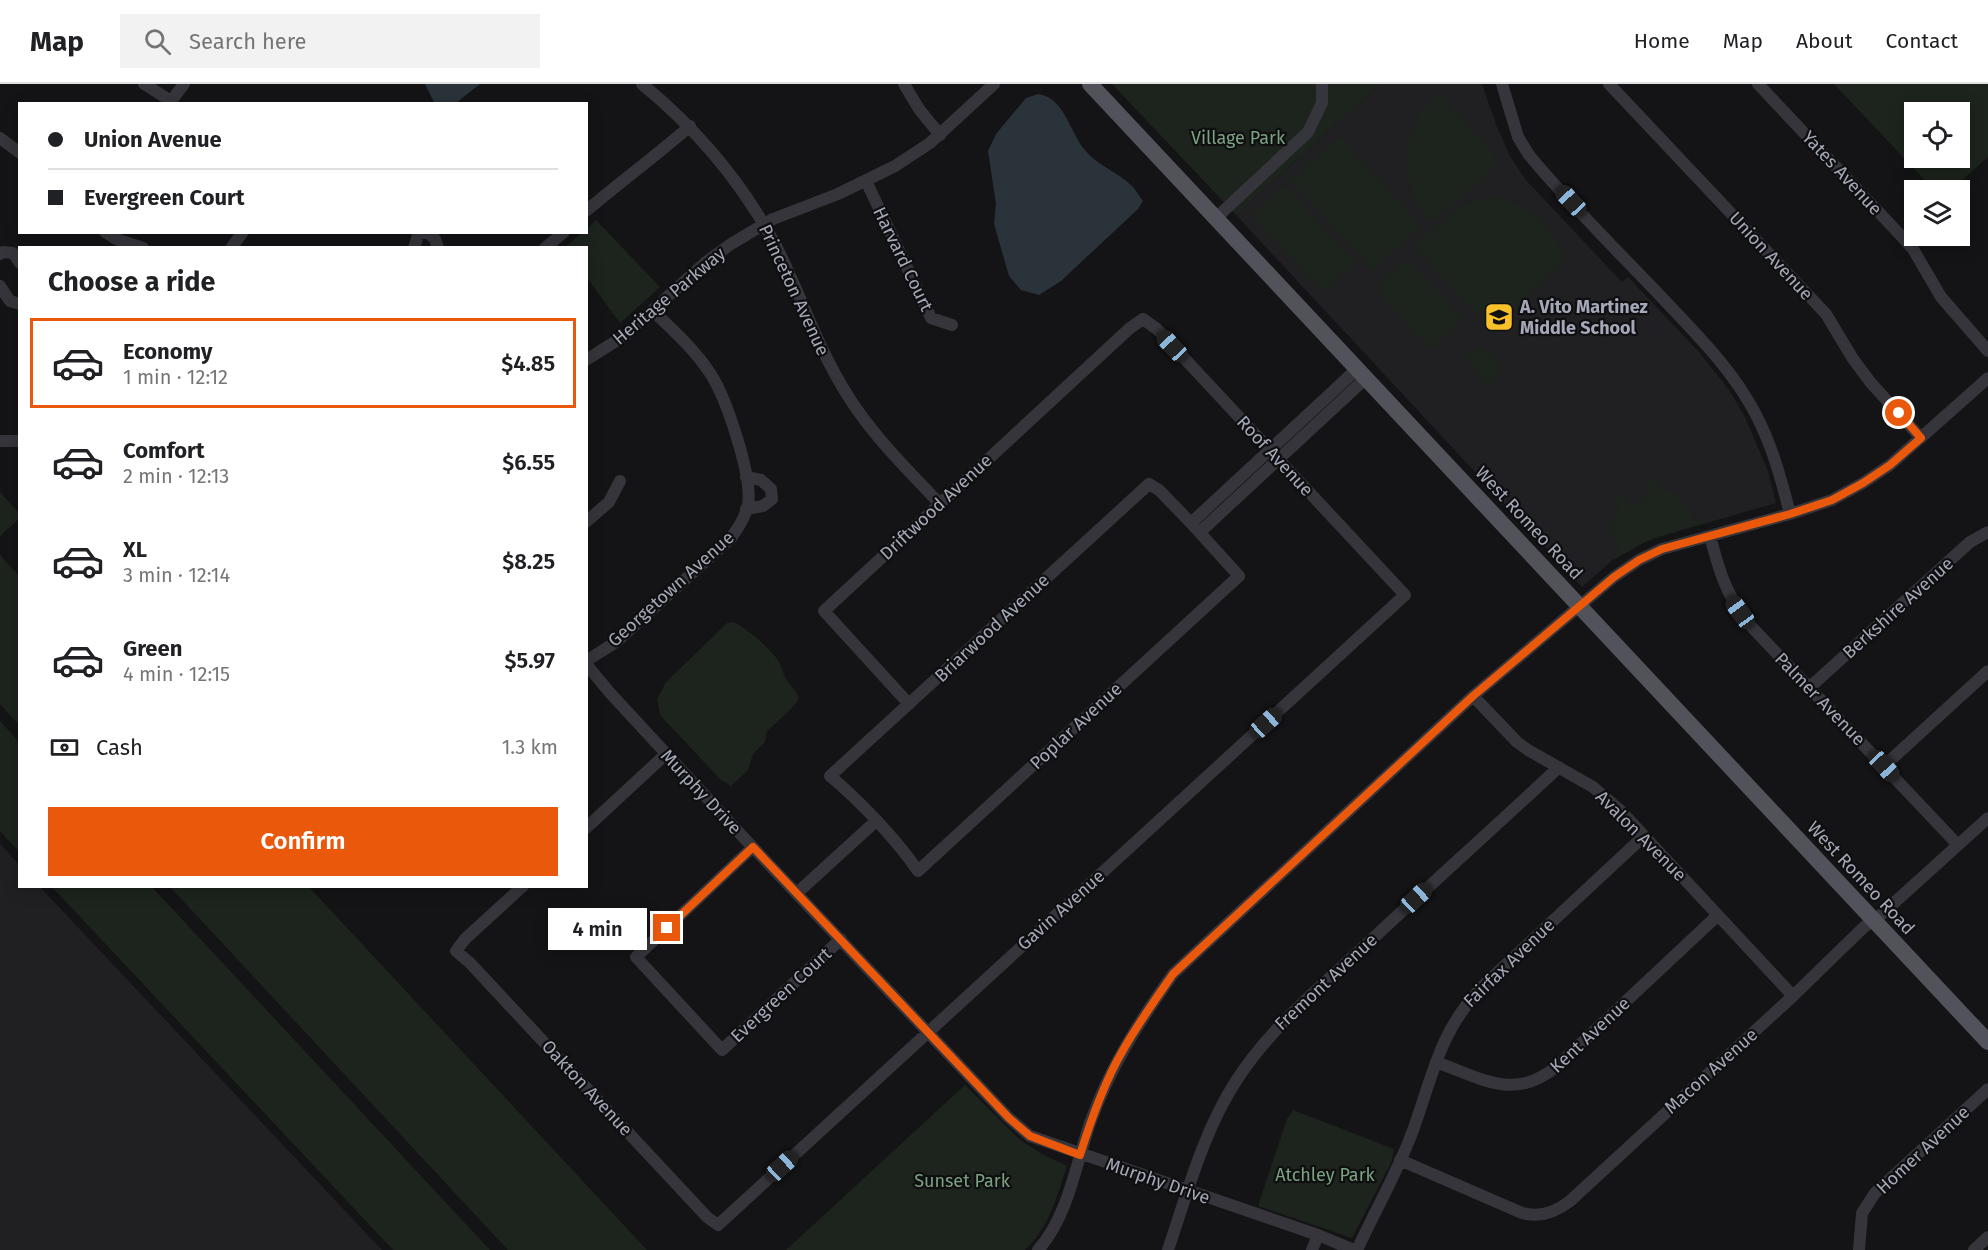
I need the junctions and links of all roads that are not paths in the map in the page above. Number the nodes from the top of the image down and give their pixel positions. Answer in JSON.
{"nodes":[{"id":1,"x":144,"y":84,"type":"edge"},
{"id":2,"x":184,"y":84,"type":"edge"},
{"id":3,"x":642,"y":84,"type":"edge"},
{"id":4,"x":904,"y":84,"type":"edge"},
{"id":5,"x":994,"y":84,"type":"edge"},
{"id":6,"x":1090,"y":84,"type":"edge"},
{"id":7,"x":1322,"y":84,"type":"edge"},
{"id":8,"x":1502,"y":84,"type":"edge"},
{"id":9,"x":1609,"y":84,"type":"edge"},
{"id":10,"x":1758,"y":84,"type":"edge"},
{"id":11,"x":170,"y":102,"type":"edge"},
{"id":12,"x":690,"y":126,"type":"junction"},
{"id":13,"x":940,"y":135,"type":"junction"},
{"id":14,"x":0,"y":138,"type":"edge"},
{"id":15,"x":18,"y":152,"type":"edge"},
{"id":16,"x":866,"y":181,"type":"junction"},
{"id":17,"x":588,"y":210,"type":"edge"},
{"id":18,"x":1216,"y":218,"type":"junction"},
{"id":19,"x":764,"y":225,"type":"junction"},
{"id":20,"x":108,"y":234,"type":"edge"},
{"id":21,"x":428,"y":234,"type":"edge"},
{"id":22,"x":562,"y":234,"type":"edge"},
{"id":23,"x":137,"y":246,"type":"edge"},
{"id":24,"x":437,"y":246,"type":"edge"},
{"id":25,"x":547,"y":246,"type":"edge"},
{"id":26,"x":0,"y":254,"type":"edge"},
{"id":27,"x":18,"y":260,"type":"edge"},
{"id":28,"x":0,"y":286,"type":"edge"},
{"id":29,"x":18,"y":303,"type":"edge"},
{"id":30,"x":653,"y":311,"type":"junction"},
{"id":31,"x":1143,"y":319,"type":"joint"},
{"id":32,"x":952,"y":325,"type":"dead end"},
{"id":33,"x":1988,"y":351,"type":"edge"},
{"id":34,"x":588,"y":359,"type":"edge"},
{"id":35,"x":1362,"y":373,"type":"junction"},
{"id":36,"x":1988,"y":378,"type":"edge"},
{"id":37,"x":1921,"y":438,"type":"junction"},
{"id":38,"x":0,"y":441,"type":"edge"},
{"id":39,"x":18,"y":441,"type":"edge"},
{"id":40,"x":1274,"y":454,"type":"junction"},
{"id":41,"x":746,"y":477,"type":"junction"},
{"id":42,"x":620,"y":481,"type":"dead end"},
{"id":43,"x":939,"y":503,"type":"junction"},
{"id":44,"x":746,"y":509,"type":"junction"},
{"id":45,"x":1790,"y":514,"type":"junction"},
{"id":46,"x":588,"y":520,"type":"edge"},
{"id":47,"x":1195,"y":527,"type":"junction"},
{"id":48,"x":1988,"y":532,"type":"edge"},
{"id":49,"x":1710,"y":536,"type":"junction"},
{"id":50,"x":1405,"y":596,"type":"joint"},
{"id":51,"x":1580,"y":606,"type":"junction"},
{"id":52,"x":588,"y":662,"type":"edge"},
{"id":53,"x":588,"y":665,"type":"edge"},
{"id":54,"x":1988,"y":671,"type":"edge"},
{"id":55,"x":1809,"y":688,"type":"junction"},
{"id":56,"x":1473,"y":696,"type":"junction"},
{"id":57,"x":909,"y":704,"type":"junction"},
{"id":58,"x":666,"y":754,"type":"junction"},
{"id":59,"x":1884,"y":766,"type":"junction"},
{"id":60,"x":1559,"y":767,"type":"junction"},
{"id":61,"x":1988,"y":818,"type":"edge"},
{"id":62,"x":876,"y":821,"type":"junction"},
{"id":63,"x":588,"y":826,"type":"edge"},
{"id":64,"x":1644,"y":836,"type":"junction"},
{"id":65,"x":1958,"y":845,"type":"junction"},
{"id":66,"x":753,"y":847,"type":"junction"},
{"id":67,"x":520,"y":888,"type":"edge"},
{"id":68,"x":797,"y":893,"type":"junction"},
{"id":69,"x":1718,"y":915,"type":"junction"},
{"id":70,"x":1874,"y":921,"type":"junction"},
{"id":71,"x":841,"y":939,"type":"junction"},
{"id":72,"x":1793,"y":996,"type":"junction"},
{"id":73,"x":928,"y":1032,"type":"junction"},
{"id":74,"x":1988,"y":1042,"type":"edge"},
{"id":75,"x":1436,"y":1062,"type":"junction"},
{"id":76,"x":1988,"y":1089,"type":"edge"},
{"id":77,"x":1080,"y":1155,"type":"junction"},
{"id":78,"x":1400,"y":1161,"type":"junction"},
{"id":79,"x":1187,"y":1190,"type":"junction"},
{"id":80,"x":718,"y":1225,"type":"joint"},
{"id":81,"x":1318,"y":1235,"type":"junction"},
{"id":82,"x":1988,"y":1237,"type":"edge"},
{"id":83,"x":1038,"y":1250,"type":"edge"},
{"id":84,"x":1168,"y":1250,"type":"edge"},
{"id":85,"x":1312,"y":1250,"type":"edge"},
{"id":86,"x":1355,"y":1250,"type":"edge"},
{"id":87,"x":1859,"y":1250,"type":"edge"},
{"id":88,"x":1974,"y":1250,"type":"edge"}],
"edges":[{"from":1,"to":11,"type":"street"},
{"from":2,"to":11,"type":"street"},
{"from":3,"to":12,"type":"street","name":"Princeton Avenue"},
{"from":4,"to":13,"type":"street"},
{"from":5,"to":13,"type":"street","name":"Heritage Parkway"},
{"from":6,"to":18,"type":"main road","name":"West Romeo Road"},
{"from":7,"to":18,"type":"street"},
{"from":8,"to":45,"type":"street"},
{"from":9,"to":37,"type":"street","name":"Union Avenue"},
{"from":10,"to":33,"type":"street","name":"Yates Avenue"},
{"from":12,"to":17,"type":"street"},
{"from":12,"to":19,"type":"street","name":"Princeton Avenue"},
{"from":13,"to":16,"type":"street","name":"Heritage Parkway"},
{"from":14,"to":15,"type":"street"},
{"from":16,"to":19,"type":"street","name":"Heritage Parkway"},
{"from":16,"to":32,"type":"street","name":"Harvard Court"},
{"from":18,"to":35,"type":"main road","name":"West Romeo Road"},
{"from":19,"to":30,"type":"street","name":"Heritage Parkway"},
{"from":19,"to":43,"type":"street","name":"Princeton Avenue"},
{"from":20,"to":23,"type":"street"},
{"from":21,"to":24,"type":"street"},
{"from":22,"to":25,"type":"street"},
{"from":26,"to":27,"type":"street"},
{"from":28,"to":29,"type":"street"},
{"from":30,"to":34,"type":"street","name":"Heritage Parkway"},
{"from":30,"to":41,"type":"street","name":"Georgetown Avenue"},
{"from":31,"to":40,"type":"street","name":"Roof Avenue"},
{"from":31,"to":43,"type":"street","name":"Driftwood Avenue"},
{"from":35,"to":40,"type":"street"},
{"from":35,"to":51,"type":"main road","name":"West Romeo Road"},
{"from":36,"to":37,"type":"street"},
{"from":37,"to":45,"type":"street"},
{"from":38,"to":39,"type":"street"},
{"from":40,"to":47,"type":"street"},
{"from":40,"to":50,"type":"street","name":"Roof Avenue"},
{"from":41,"to":44,"type":"street","name":"Georgetown Avenue"},
{"from":41,"to":44,"type":"street"},
{"from":42,"to":46,"type":"street"},
{"from":43,"to":57,"type":"street","name":"Driftwood Avenue"},
{"from":44,"to":52,"type":"street","name":"Georgetown Avenue"},
{"from":45,"to":49,"type":"street"},
{"from":47,"to":57,"type":"street","name":"Briarwood Avenue"},
{"from":47,"to":62,"type":"street","name":"Poplar Avenue"},
{"from":48,"to":55,"type":"street","name":"Berkshire Avenue"},
{"from":49,"to":51,"type":"street"},
{"from":49,"to":55,"type":"street","name":"Palmer Avenue"},
{"from":50,"to":73,"type":"street","name":"Gavin Avenue"},
{"from":51,"to":56,"type":"street"},
{"from":51,"to":70,"type":"main road","name":"West Romeo Road"},
{"from":53,"to":58,"type":"street","name":"Murphy Drive"},
{"from":54,"to":59,"type":"street"},
{"from":55,"to":59,"type":"street","name":"Palmer Avenue"},
{"from":56,"to":60,"type":"street","name":"Avalon Avenue"},
{"from":56,"to":77,"type":"street"},
{"from":57,"to":62,"type":"street","name":"Briarwood Avenue"},
{"from":58,"to":63,"type":"street"},
{"from":58,"to":66,"type":"street","name":"Murphy Drive"},
{"from":59,"to":65,"type":"street","name":"Palmer Avenue"},
{"from":60,"to":64,"type":"street","name":"Avalon Avenue"},
{"from":60,"to":79,"type":"street","name":"Fremont Avenue"},
{"from":61,"to":65,"type":"street","name":"Macon Avenue"},
{"from":62,"to":68,"type":"street"},
{"from":64,"to":69,"type":"street","name":"Avalon Avenue"},
{"from":64,"to":75,"type":"street","name":"Fairfax Avenue"},
{"from":65,"to":70,"type":"street","name":"Macon Avenue"},
{"from":66,"to":68,"type":"street","name":"Murphy Drive"},
{"from":66,"to":71,"type":"street","name":"Evergreen Court"},
{"from":67,"to":80,"type":"street","name":"Oakton Avenue"},
{"from":68,"to":71,"type":"street","name":"Murphy Drive"},
{"from":69,"to":72,"type":"street","name":"Avalon Avenue"},
{"from":69,"to":75,"type":"street","name":"Kent Avenue"},
{"from":70,"to":72,"type":"street","name":"Macon Avenue"},
{"from":70,"to":74,"type":"main road","name":"West Romeo Road"},
{"from":71,"to":73,"type":"street","name":"Murphy Drive"},
{"from":72,"to":78,"type":"street","name":"Macon Avenue"},
{"from":73,"to":77,"type":"street","name":"Murphy Drive"},
{"from":73,"to":80,"type":"street","name":"Gavin Avenue"},
{"from":75,"to":78,"type":"street","name":"Fairfax Avenue"},
{"from":76,"to":87,"type":"street","name":"Homer Avenue"},
{"from":77,"to":79,"type":"street","name":"Murphy Drive"},
{"from":77,"to":83,"type":"street"},
{"from":78,"to":86,"type":"street","name":"Fairfax Avenue"},
{"from":79,"to":81,"type":"street","name":"Murphy Drive"},
{"from":79,"to":84,"type":"street","name":"Fremont Avenue"},
{"from":81,"to":85,"type":"street"},
{"from":81,"to":86,"type":"street","name":"Murphy Drive"},
{"from":82,"to":88,"type":"street"}]}
